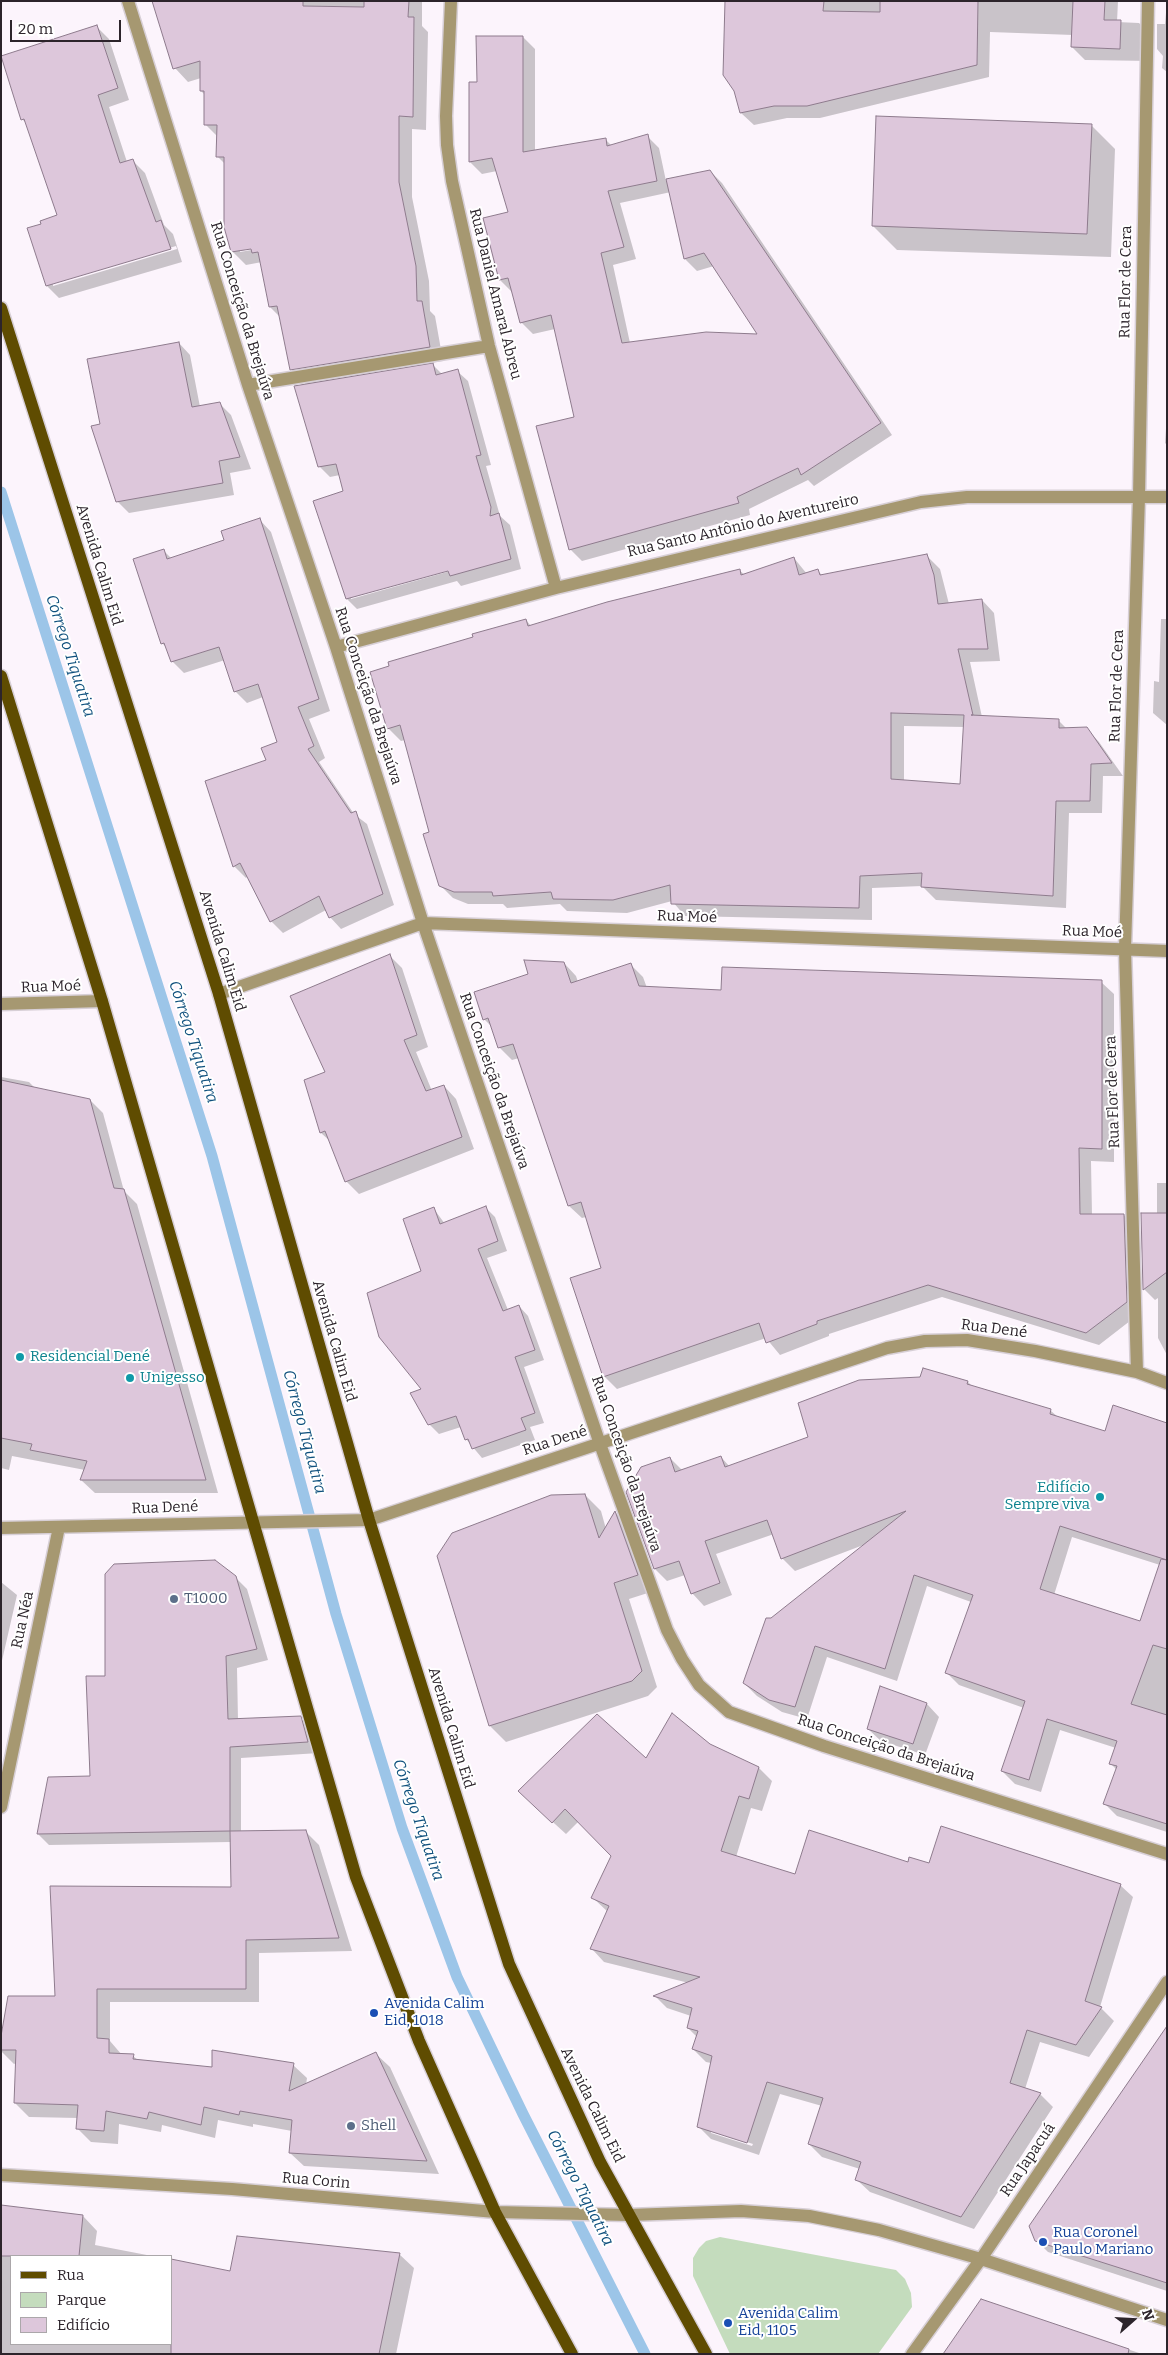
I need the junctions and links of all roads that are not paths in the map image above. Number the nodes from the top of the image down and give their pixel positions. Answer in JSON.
{"nodes":[{"id":1,"x":128,"y":1,"type":"edge"},
{"id":2,"x":451,"y":1,"type":"edge"},
{"id":3,"x":1148,"y":1,"type":"edge"},
{"id":4,"x":1,"y":308,"type":"edge"},
{"id":5,"x":489,"y":346,"type":"junction"},
{"id":6,"x":248,"y":385,"type":"junction"},
{"id":7,"x":1139,"y":496,"type":"junction"},
{"id":8,"x":1167,"y":497,"type":"edge"},
{"id":9,"x":556,"y":588,"type":"junction"},
{"id":10,"x":336,"y":647,"type":"junction"},
{"id":11,"x":1,"y":676,"type":"edge"},
{"id":12,"x":423,"y":923,"type":"junction"},
{"id":13,"x":1125,"y":949,"type":"junction"},
{"id":14,"x":1167,"y":951,"type":"edge"},
{"id":15,"x":219,"y":994,"type":"junction"},
{"id":16,"x":102,"y":1001,"type":"junction"},
{"id":17,"x":1,"y":1004,"type":"edge"},
{"id":18,"x":1137,"y":1372,"type":"junction"},
{"id":19,"x":1167,"y":1383,"type":"edge"},
{"id":20,"x":600,"y":1444,"type":"junction"},
{"id":21,"x":369,"y":1520,"type":"junction"},
{"id":22,"x":254,"y":1522,"type":"junction"},
{"id":23,"x":59,"y":1527,"type":"junction"},
{"id":24,"x":1,"y":1528,"type":"edge"},
{"id":25,"x":1,"y":1807,"type":"edge"},
{"id":26,"x":1167,"y":1854,"type":"edge"},
{"id":27,"x":1167,"y":1982,"type":"edge"},
{"id":28,"x":1,"y":2175,"type":"edge"},
{"id":29,"x":495,"y":2212,"type":"junction"},
{"id":30,"x":629,"y":2215,"type":"junction"},
{"id":31,"x":981,"y":2259,"type":"junction"},
{"id":32,"x":1167,"y":2320,"type":"edge"},
{"id":33,"x":572,"y":2354,"type":"edge"},
{"id":34,"x":706,"y":2354,"type":"edge"},
{"id":35,"x":912,"y":2354,"type":"edge"}],
"edges":[{"from":1,"to":6,"type":"street","name":"Rua Conceição da Brejaúva"},
{"from":2,"to":5,"type":"street","name":"Rua Daniel Amaral Abreu"},
{"from":3,"to":7,"type":"street","name":"Rua Flor de Cera"},
{"from":4,"to":15,"type":"main road","name":"Avenida Calim Eid"},
{"from":5,"to":6,"type":"street"},
{"from":5,"to":9,"type":"street","name":"Rua Daniel Amaral Abreu"},
{"from":6,"to":10,"type":"street","name":"Rua Conceição da Brejaúva"},
{"from":7,"to":8,"type":"street","name":"Rua Santo Antônio do Aventureiro"},
{"from":7,"to":9,"type":"street","name":"Rua Santo Antônio do Aventureiro"},
{"from":7,"to":13,"type":"street","name":"Rua Flor de Cera"},
{"from":9,"to":10,"type":"street","name":"Rua Santo Antônio do Aventureiro"},
{"from":10,"to":12,"type":"street","name":"Rua Conceição da Brejaúva"},
{"from":11,"to":16,"type":"main road"},
{"from":12,"to":13,"type":"street","name":"Rua Moé"},
{"from":12,"to":15,"type":"street","name":"Rua Moé"},
{"from":12,"to":20,"type":"street","name":"Rua Conceição da Brejaúva"},
{"from":13,"to":14,"type":"street","name":"Rua Moé"},
{"from":13,"to":18,"type":"street","name":"Rua Flor de Cera"},
{"from":15,"to":21,"type":"main road","name":"Avenida Calim Eid"},
{"from":16,"to":17,"type":"street","name":"Rua Moé"},
{"from":16,"to":22,"type":"main road"},
{"from":18,"to":19,"type":"street","name":"Rua Dené"},
{"from":18,"to":20,"type":"street","name":"Rua Dené"},
{"from":20,"to":21,"type":"street","name":"Rua Dené"},
{"from":20,"to":26,"type":"street","name":"Rua Conceição da Brejaúva"},
{"from":21,"to":22,"type":"street","name":"Rua Dené"},
{"from":21,"to":30,"type":"main road","name":"Avenida Calim Eid"},
{"from":22,"to":23,"type":"street","name":"Rua Dené"},
{"from":22,"to":29,"type":"main road"},
{"from":23,"to":24,"type":"street","name":"Rua Dené"},
{"from":23,"to":25,"type":"street","name":"Rua Néa"},
{"from":27,"to":31,"type":"street","name":"Rua Japacuá"},
{"from":28,"to":29,"type":"street","name":"Rua Corin"},
{"from":29,"to":30,"type":"street","name":"Rua Corin"},
{"from":29,"to":33,"type":"main road"},
{"from":30,"to":31,"type":"street"},
{"from":30,"to":34,"type":"main road","name":"Avenida Calim Eid"},
{"from":31,"to":32,"type":"street"},
{"from":31,"to":35,"type":"street","name":"Rua Japacuá"}]}
